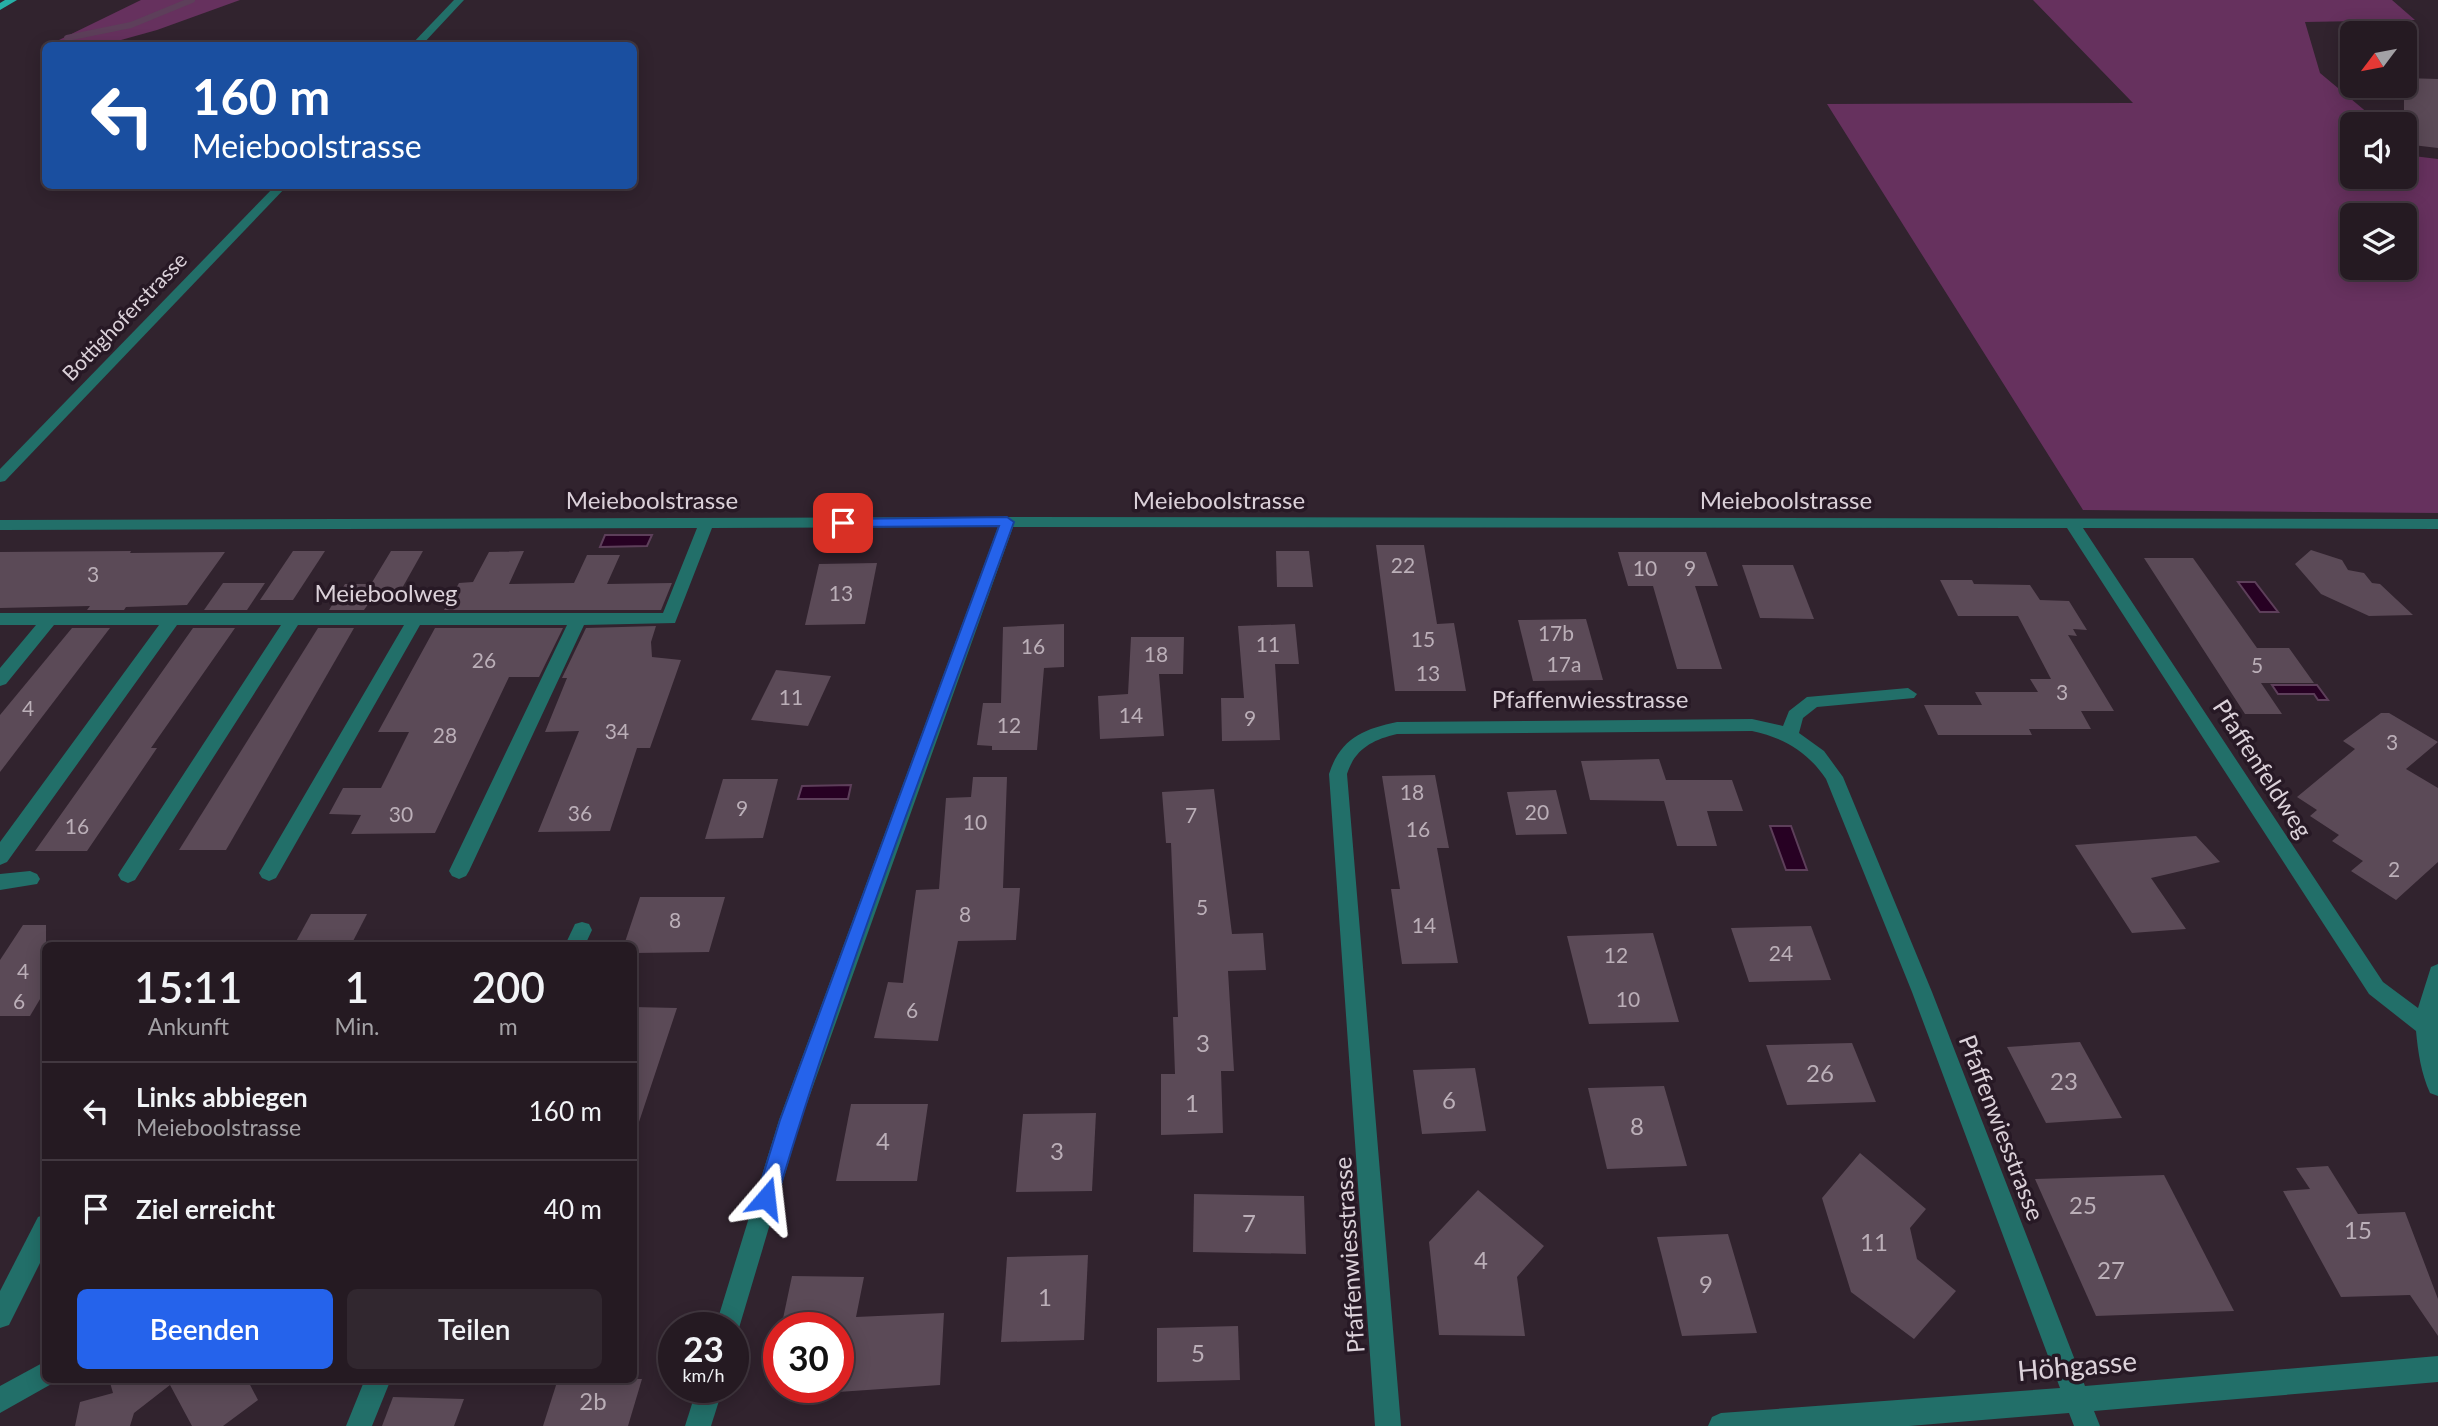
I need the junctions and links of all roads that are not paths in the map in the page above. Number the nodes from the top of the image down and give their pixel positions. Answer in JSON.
{"nodes":[{"id":1,"x":12,"y":0,"type":"edge"},
{"id":2,"x":459,"y":0,"type":"edge"},
{"id":3,"x":0,"y":7,"type":"edge"},
{"id":4,"x":419,"y":42,"type":"edge"},
{"id":5,"x":278,"y":189,"type":"edge"},
{"id":6,"x":0,"y":478,"type":"edge"},
{"id":7,"x":1007,"y":522,"type":"junction"},
{"id":8,"x":706,"y":524,"type":"junction"},
{"id":9,"x":2072,"y":524,"type":"junction"},
{"id":10,"x":2438,"y":524,"type":"edge"},
{"id":11,"x":0,"y":525,"type":"edge"},
{"id":12,"x":294,"y":618,"type":"junction"},
{"id":13,"x":416,"y":618,"type":"junction"},
{"id":14,"x":0,"y":619,"type":"edge"},
{"id":15,"x":50,"y":619,"type":"junction"},
{"id":16,"x":172,"y":619,"type":"junction"},
{"id":17,"x":578,"y":619,"type":"junction"},
{"id":18,"x":0,"y":680,"type":"edge"},
{"id":19,"x":1908,"y":694,"type":"dead end"},
{"id":20,"x":1790,"y":734,"type":"junction"},
{"id":21,"x":0,"y":857,"type":"edge"},
{"id":22,"x":459,"y":871,"type":"dead end"},
{"id":23,"x":269,"y":873,"type":"dead end"},
{"id":24,"x":128,"y":875,"type":"dead end"},
{"id":25,"x":30,"y":879,"type":"dead end"},
{"id":26,"x":0,"y":882,"type":"edge"},
{"id":27,"x":2438,"y":973,"type":"edge"},
{"id":28,"x":2426,"y":1026,"type":"junction"},
{"id":29,"x":2438,"y":1086,"type":"edge"},
{"id":30,"x":42,"y":1233,"type":"edge"},
{"id":31,"x":732,"y":1312,"type":"edge"},
{"id":32,"x":0,"y":1316,"type":"edge"},
{"id":33,"x":2438,"y":1369,"type":"edge"},
{"id":34,"x":42,"y":1375,"type":"edge"},
{"id":35,"x":376,"y":1383,"type":"edge"},
{"id":36,"x":2076,"y":1397,"type":"junction"},
{"id":37,"x":0,"y":1400,"type":"edge"},
{"id":38,"x":705,"y":1403,"type":"edge"},
{"id":39,"x":359,"y":1426,"type":"edge"},
{"id":40,"x":698,"y":1426,"type":"edge"},
{"id":41,"x":1388,"y":1426,"type":"edge"},
{"id":42,"x":1721,"y":1426,"type":"edge"},
{"id":43,"x":2087,"y":1426,"type":"edge"}],
"edges":[{"from":1,"to":3,"type":"main road"},
{"from":2,"to":4,"type":"street"},
{"from":5,"to":6,"type":"street","name":"Bottighoferstrasse"},
{"from":7,"to":8,"type":"street","name":"Meieboolstrasse"},
{"from":7,"to":9,"type":"street","name":"Meieboolstrasse"},
{"from":7,"to":31,"type":"street"},
{"from":8,"to":11,"type":"street","name":"Meieboolstrasse"},
{"from":8,"to":17,"type":"street","name":"Meieboolweg"},
{"from":9,"to":10,"type":"street","name":"Meieboolstrasse"},
{"from":9,"to":28,"type":"street","name":"Pfaffenfeldweg"},
{"from":12,"to":13,"type":"street","name":"Meieboolweg"},
{"from":12,"to":16,"type":"street","name":"Meieboolweg"},
{"from":12,"to":24,"type":"street"},
{"from":13,"to":17,"type":"street","name":"Meieboolweg"},
{"from":13,"to":23,"type":"street"},
{"from":14,"to":15,"type":"street","name":"Meieboolweg"},
{"from":15,"to":16,"type":"street","name":"Meieboolweg"},
{"from":15,"to":18,"type":"street"},
{"from":16,"to":21,"type":"street"},
{"from":17,"to":22,"type":"street"},
{"from":19,"to":20,"type":"street"},
{"from":20,"to":36,"type":"street","name":"Pfaffenwiesstrasse"},
{"from":20,"to":41,"type":"street","name":"Pfaffenwiesstrasse"},
{"from":25,"to":26,"type":"street"},
{"from":27,"to":28,"type":"street"},
{"from":28,"to":29,"type":"street"},
{"from":30,"to":32,"type":"street"},
{"from":33,"to":36,"type":"street","name":"Höhgasse"},
{"from":34,"to":37,"type":"street"},
{"from":35,"to":39,"type":"street"},
{"from":36,"to":42,"type":"street","name":"Höhgasse"},
{"from":36,"to":43,"type":"street","name":"Pfaffenwiesstrasse"},
{"from":38,"to":40,"type":"street"}]}
